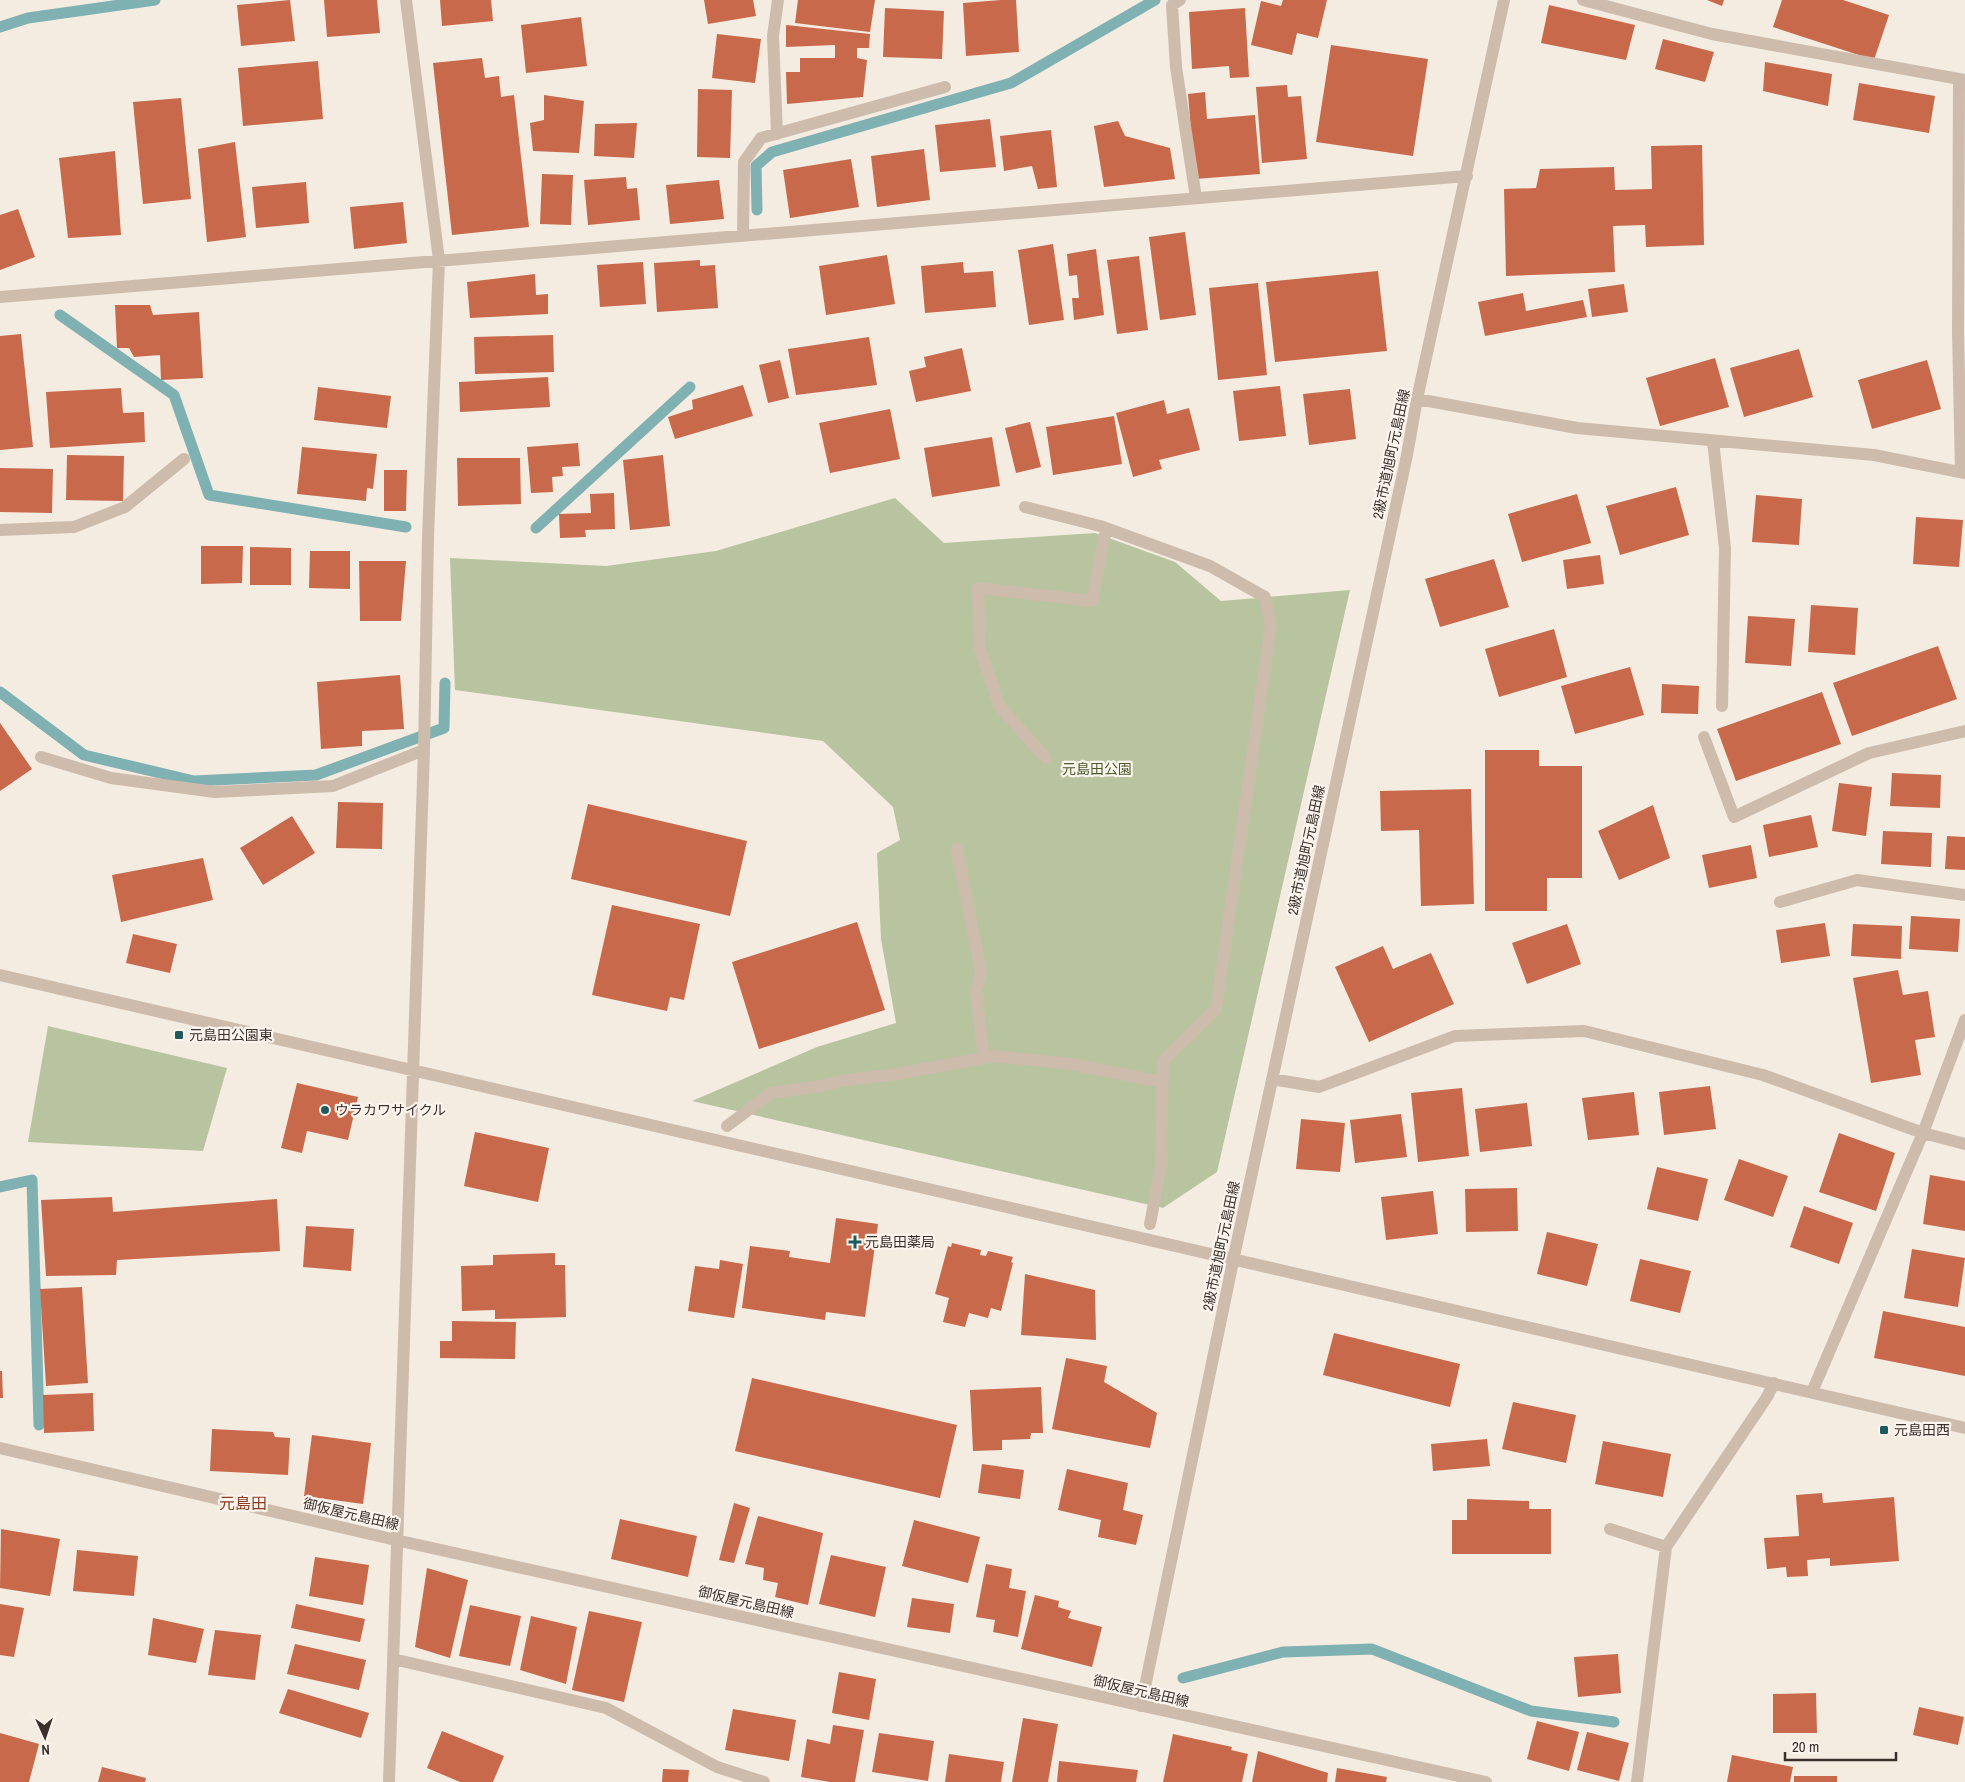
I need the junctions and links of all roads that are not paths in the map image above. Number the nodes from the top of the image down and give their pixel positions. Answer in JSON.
{"nodes":[{"id":1,"x":406,"y":0,"type":"edge"},
{"id":2,"x":778,"y":0,"type":"edge"},
{"id":3,"x":1180,"y":0,"type":"edge"},
{"id":4,"x":1504,"y":0,"type":"edge"},
{"id":5,"x":1583,"y":0,"type":"edge"},
{"id":6,"x":1962,"y":80,"type":"edge"},
{"id":7,"x":945,"y":87,"type":"dead end"},
{"id":8,"x":777,"y":134,"type":"junction"},
{"id":9,"x":1467,"y":176,"type":"junction"},
{"id":10,"x":1196,"y":198,"type":"junction"},
{"id":11,"x":743,"y":236,"type":"junction"},
{"id":12,"x":439,"y":260,"type":"junction"},
{"id":13,"x":0,"y":297,"type":"edge"},
{"id":14,"x":1417,"y":399,"type":"junction"},
{"id":15,"x":1713,"y":440,"type":"junction"},
{"id":16,"x":184,"y":459,"type":"dead end"},
{"id":17,"x":1963,"y":473,"type":"edge"},
{"id":18,"x":1025,"y":507,"type":"dead end"},
{"id":19,"x":1106,"y":529,"type":"junction"},
{"id":20,"x":0,"y":530,"type":"edge"},
{"id":21,"x":1722,"y":706,"type":"dead end"},
{"id":22,"x":1965,"y":731,"type":"edge"},
{"id":23,"x":1704,"y":737,"type":"dead end"},
{"id":24,"x":424,"y":750,"type":"junction"},
{"id":25,"x":41,"y":757,"type":"dead end"},
{"id":26,"x":1046,"y":758,"type":"dead end"},
{"id":27,"x":957,"y":849,"type":"dead end"},
{"id":28,"x":1965,"y":895,"type":"edge"},
{"id":29,"x":1780,"y":902,"type":"dead end"},
{"id":30,"x":0,"y":975,"type":"edge"},
{"id":31,"x":1965,"y":1020,"type":"edge"},
{"id":32,"x":984,"y":1058,"type":"junction"},
{"id":33,"x":412,"y":1070,"type":"junction"},
{"id":34,"x":1272,"y":1079,"type":"junction"},
{"id":35,"x":1162,"y":1082,"type":"junction"},
{"id":36,"x":727,"y":1126,"type":"dead end"},
{"id":37,"x":1923,"y":1133,"type":"junction"},
{"id":38,"x":1965,"y":1144,"type":"edge"},
{"id":39,"x":1150,"y":1224,"type":"dead end"},
{"id":40,"x":1234,"y":1258,"type":"junction"},
{"id":41,"x":1774,"y":1383,"type":"junction"},
{"id":42,"x":1812,"y":1392,"type":"junction"},
{"id":43,"x":1965,"y":1428,"type":"edge"},
{"id":44,"x":0,"y":1448,"type":"edge"},
{"id":45,"x":1610,"y":1530,"type":"dead end"},
{"id":46,"x":396,"y":1540,"type":"junction"},
{"id":47,"x":1666,"y":1547,"type":"junction"},
{"id":48,"x":393,"y":1659,"type":"junction"},
{"id":49,"x":1142,"y":1706,"type":"junction"},
{"id":50,"x":389,"y":1782,"type":"edge"},
{"id":51,"x":764,"y":1782,"type":"edge"},
{"id":52,"x":1486,"y":1782,"type":"edge"},
{"id":53,"x":1637,"y":1782,"type":"edge"}],
"edges":[{"from":1,"to":12,"type":"street"},
{"from":2,"to":8,"type":"street"},
{"from":3,"to":10,"type":"street"},
{"from":4,"to":9,"type":"street","name":"2級市道旭町元島田線"},
{"from":5,"to":6,"type":"street"},
{"from":6,"to":17,"type":"street"},
{"from":7,"to":8,"type":"street"},
{"from":8,"to":11,"type":"street"},
{"from":9,"to":10,"type":"street"},
{"from":9,"to":14,"type":"street","name":"2級市道旭町元島田線"},
{"from":10,"to":11,"type":"street"},
{"from":11,"to":12,"type":"street"},
{"from":12,"to":13,"type":"street"},
{"from":12,"to":24,"type":"street"},
{"from":14,"to":15,"type":"street"},
{"from":14,"to":34,"type":"street","name":"2級市道旭町元島田線"},
{"from":15,"to":17,"type":"street"},
{"from":15,"to":21,"type":"street"},
{"from":16,"to":20,"type":"street"},
{"from":18,"to":19,"type":"street"},
{"from":19,"to":26,"type":"street"},
{"from":19,"to":35,"type":"street"},
{"from":22,"to":23,"type":"street"},
{"from":24,"to":25,"type":"street"},
{"from":24,"to":33,"type":"street"},
{"from":27,"to":32,"type":"street"},
{"from":28,"to":29,"type":"street"},
{"from":30,"to":33,"type":"street"},
{"from":31,"to":37,"type":"street"},
{"from":32,"to":35,"type":"street"},
{"from":32,"to":36,"type":"street"},
{"from":33,"to":40,"type":"street"},
{"from":33,"to":46,"type":"street"},
{"from":34,"to":37,"type":"street"},
{"from":34,"to":40,"type":"street","name":"2級市道旭町元島田線"},
{"from":35,"to":39,"type":"street"},
{"from":37,"to":38,"type":"street"},
{"from":37,"to":42,"type":"street"},
{"from":40,"to":41,"type":"street"},
{"from":40,"to":49,"type":"street","name":"2級市道旭町元島田線"},
{"from":41,"to":42,"type":"street"},
{"from":41,"to":47,"type":"street"},
{"from":42,"to":43,"type":"street"},
{"from":44,"to":46,"type":"street","name":"御仮屋元島田線"},
{"from":45,"to":47,"type":"street"},
{"from":46,"to":48,"type":"street"},
{"from":46,"to":49,"type":"street","name":"御仮屋元島田線"},
{"from":47,"to":53,"type":"street"},
{"from":48,"to":50,"type":"street"},
{"from":48,"to":51,"type":"street"},
{"from":49,"to":52,"type":"street","name":"御仮屋元島田線"}]}
